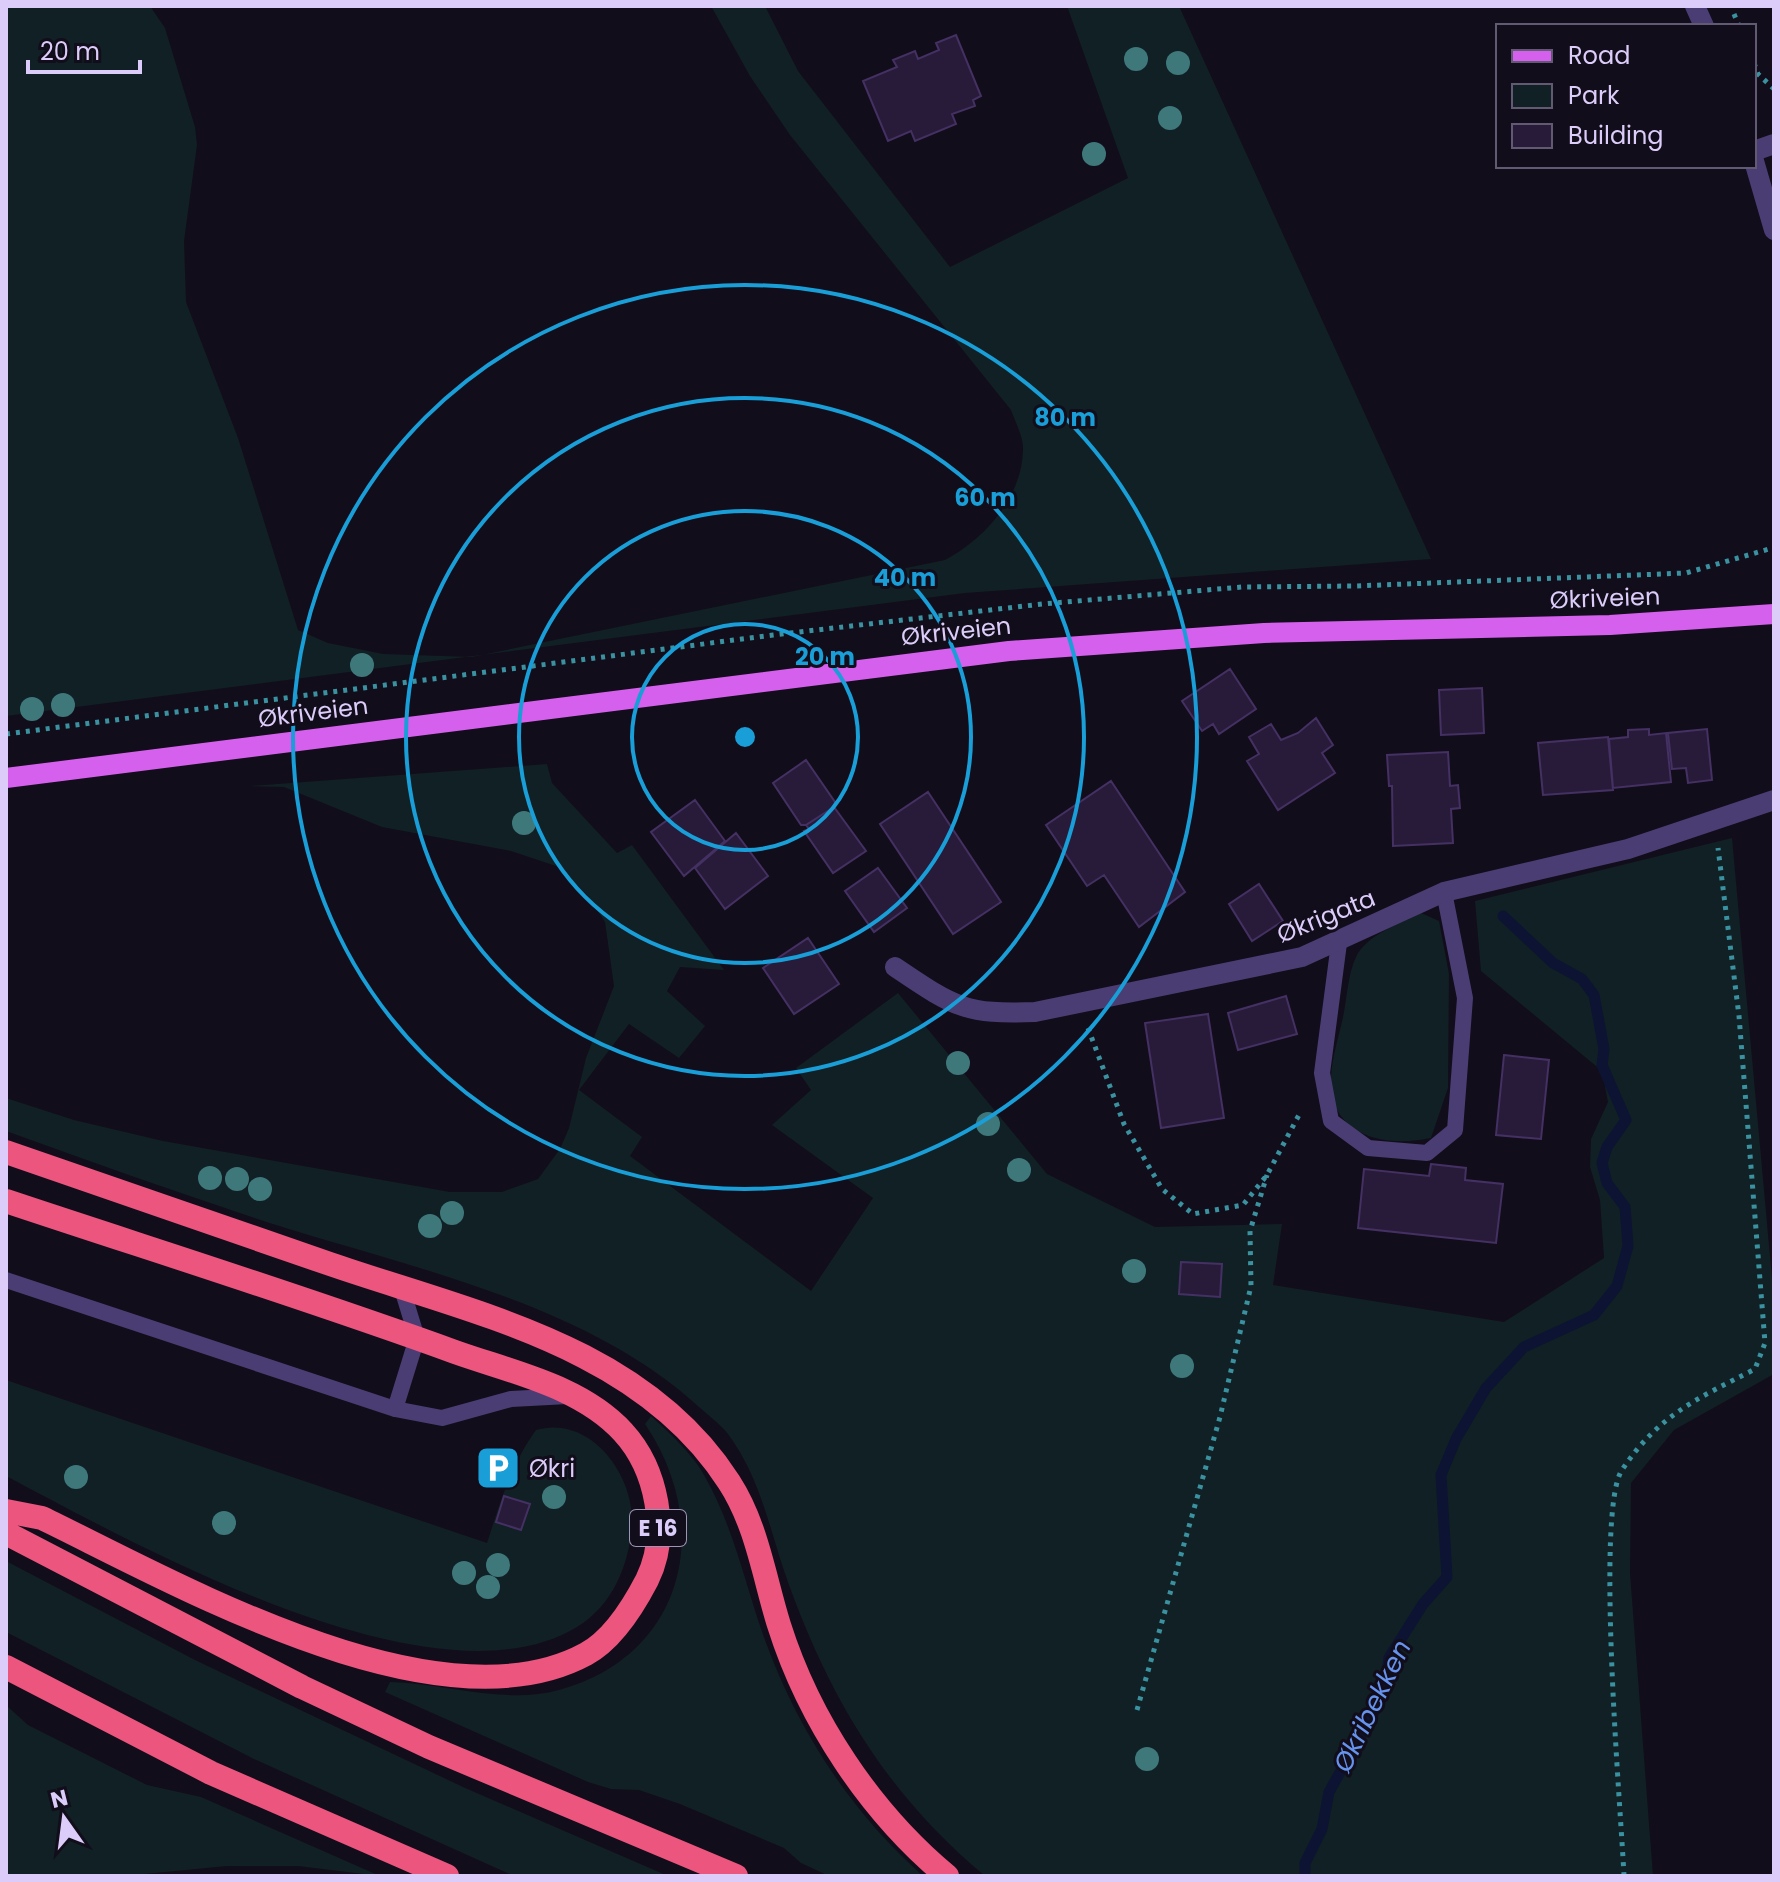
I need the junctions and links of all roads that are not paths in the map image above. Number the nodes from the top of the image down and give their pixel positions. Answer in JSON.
{"nodes":[{"id":1,"x":1756,"y":168,"type":"edge"},
{"id":2,"x":1774,"y":230,"type":"edge"},
{"id":3,"x":1774,"y":614,"type":"edge"},
{"id":4,"x":6,"y":778,"type":"edge"},
{"id":5,"x":1774,"y":800,"type":"edge"},
{"id":6,"x":1444,"y":892,"type":"junction"},
{"id":7,"x":1339,"y":943,"type":"junction"},
{"id":8,"x":895,"y":967,"type":"dead end"},
{"id":9,"x":6,"y":1152,"type":"edge"},
{"id":10,"x":6,"y":1201,"type":"edge"},
{"id":11,"x":6,"y":1280,"type":"edge"},
{"id":12,"x":402,"y":1289,"type":"junction"},
{"id":13,"x":417,"y":1338,"type":"junction"},
{"id":14,"x":577,"y":1396,"type":"junction"},
{"id":15,"x":395,"y":1409,"type":"junction"},
{"id":16,"x":6,"y":1511,"type":"edge"},
{"id":17,"x":6,"y":1533,"type":"edge"},
{"id":18,"x":6,"y":1667,"type":"edge"},
{"id":19,"x":447,"y":1876,"type":"edge"},
{"id":20,"x":736,"y":1876,"type":"edge"},
{"id":21,"x":947,"y":1876,"type":"edge"}],
"edges":[{"from":1,"to":2,"type":"street"},
{"from":3,"to":4,"type":"main road","name":"Økriveien"},
{"from":5,"to":6,"type":"street","name":"Økrigata"},
{"from":6,"to":7,"type":"street","name":"Økrigata"},
{"from":6,"to":7,"type":"lane"},
{"from":7,"to":8,"type":"street","name":"Økrigata"},
{"from":9,"to":12,"type":"highway"},
{"from":10,"to":13,"type":"highway","number":"E 16"},
{"from":11,"to":15,"type":"lane"},
{"from":12,"to":13,"type":"lane"},
{"from":12,"to":21,"type":"highway"},
{"from":13,"to":14,"type":"highway","number":"E 16"},
{"from":13,"to":15,"type":"lane"},
{"from":14,"to":15,"type":"lane"},
{"from":14,"to":16,"type":"highway","number":"E 16"},
{"from":17,"to":20,"type":"highway"},
{"from":18,"to":19,"type":"highway"}]}
